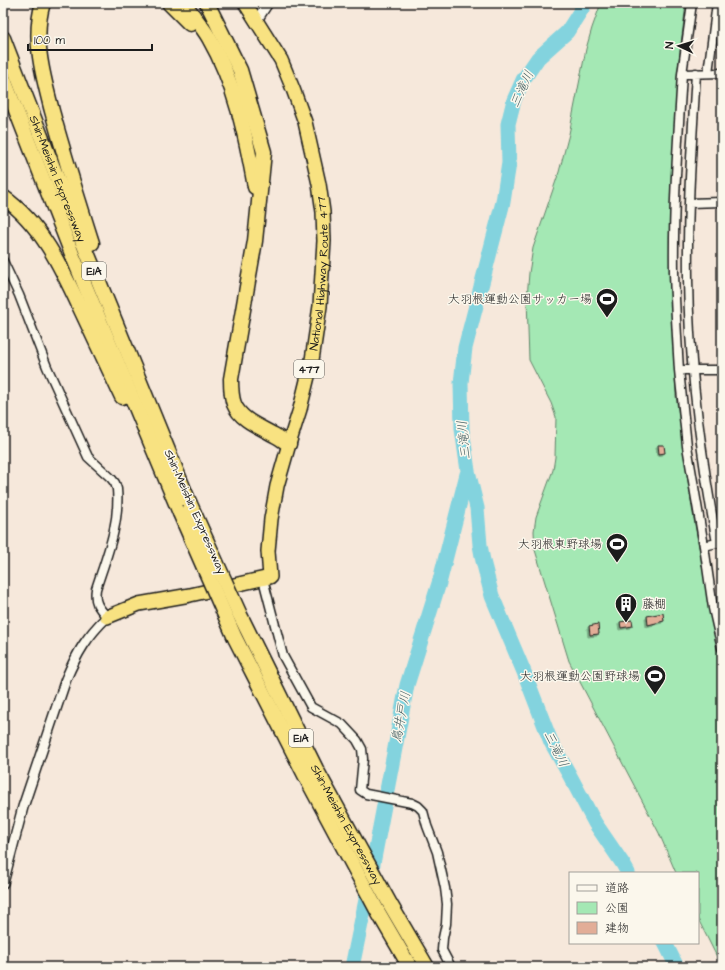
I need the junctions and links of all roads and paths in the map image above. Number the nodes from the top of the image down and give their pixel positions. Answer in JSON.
{"nodes":[{"id":1,"x":43,"y":3,"type":"edge"},
{"id":2,"x":169,"y":3,"type":"edge"},
{"id":3,"x":184,"y":3,"type":"edge"},
{"id":4,"x":196,"y":3,"type":"edge"},
{"id":5,"x":207,"y":3,"type":"edge"},
{"id":6,"x":246,"y":3,"type":"edge"},
{"id":7,"x":268,"y":3,"type":"edge"},
{"id":8,"x":692,"y":3,"type":"edge"},
{"id":9,"x":717,"y":3,"type":"edge"},
{"id":10,"x":257,"y":20,"type":"junction"},
{"id":11,"x":3,"y":38,"type":"edge"},
{"id":12,"x":240,"y":70,"type":"junction"},
{"id":13,"x":696,"y":73,"type":"junction"},
{"id":14,"x":708,"y":73,"type":"junction"},
{"id":15,"x":722,"y":73,"type":"edge"},
{"id":16,"x":682,"y":74,"type":"junction"},
{"id":17,"x":227,"y":75,"type":"junction"},
{"id":18,"x":3,"y":77,"type":"edge"},
{"id":19,"x":3,"y":197,"type":"edge"},
{"id":20,"x":722,"y":202,"type":"edge"},
{"id":21,"x":689,"y":203,"type":"junction"},
{"id":22,"x":258,"y":205,"type":"junction"},
{"id":23,"x":3,"y":261,"type":"edge"},
{"id":24,"x":117,"y":327,"type":"junction"},
{"id":25,"x":678,"y":370,"type":"junction"},
{"id":26,"x":692,"y":370,"type":"junction"},
{"id":27,"x":722,"y":370,"type":"edge"},
{"id":28,"x":289,"y":444,"type":"junction"},
{"id":29,"x":172,"y":495,"type":"junction"},
{"id":30,"x":720,"y":543,"type":"edge"},
{"id":31,"x":704,"y":546,"type":"junction"},
{"id":32,"x":263,"y":579,"type":"junction"},
{"id":33,"x":107,"y":617,"type":"junction"},
{"id":34,"x":722,"y":648,"type":"edge"},
{"id":35,"x":3,"y":884,"type":"edge"},
{"id":36,"x":410,"y":967,"type":"edge"},
{"id":37,"x":426,"y":967,"type":"edge"},
{"id":38,"x":451,"y":967,"type":"edge"}],
"edges":[{"from":1,"to":24,"type":"highway"},
{"from":2,"to":17,"type":"highway"},
{"from":3,"to":17,"type":"highway"},
{"from":4,"to":12,"type":"highway"},
{"from":5,"to":12,"type":"highway"},
{"from":6,"to":10,"type":"highway","name":"National Highway Route 477","number":"477"},
{"from":7,"to":10,"type":"street"},
{"from":8,"to":16,"type":"street"},
{"from":9,"to":14,"type":"street"},
{"from":10,"to":28,"type":"highway","name":"National Highway Route 477","number":"477"},
{"from":11,"to":24,"type":"highway","name":"Shin-Meishin Expressway","number":"E1A"},
{"from":12,"to":22,"type":"highway"},
{"from":13,"to":14,"type":"street"},
{"from":13,"to":16,"type":"street"},
{"from":13,"to":21,"type":"street"},
{"from":14,"to":15,"type":"street"},
{"from":16,"to":25,"type":"street"},
{"from":17,"to":22,"type":"highway"},
{"from":18,"to":29,"type":"highway","name":"Shin-Meishin Expressway","number":"E1A"},
{"from":19,"to":29,"type":"highway"},
{"from":20,"to":21,"type":"street"},
{"from":21,"to":26,"type":"street"},
{"from":22,"to":28,"type":"highway"},
{"from":23,"to":33,"type":"street"},
{"from":24,"to":37,"type":"highway","name":"Shin-Meishin Expressway","number":"E1A","bridge":true},
{"from":25,"to":26,"type":"street"},
{"from":25,"to":31,"type":"street"},
{"from":26,"to":27,"type":"street"},
{"from":26,"to":30,"type":"street"},
{"from":28,"to":32,"type":"highway","name":"National Highway Route 477","number":"477"},
{"from":29,"to":36,"type":"highway","name":"Shin-Meishin Expressway","number":"E1A","bridge":true},
{"from":30,"to":31,"type":"street"},
{"from":31,"to":34,"type":"street"},
{"from":32,"to":33,"type":"highway"},
{"from":32,"to":38,"type":"street"},
{"from":33,"to":35,"type":"street"}]}
